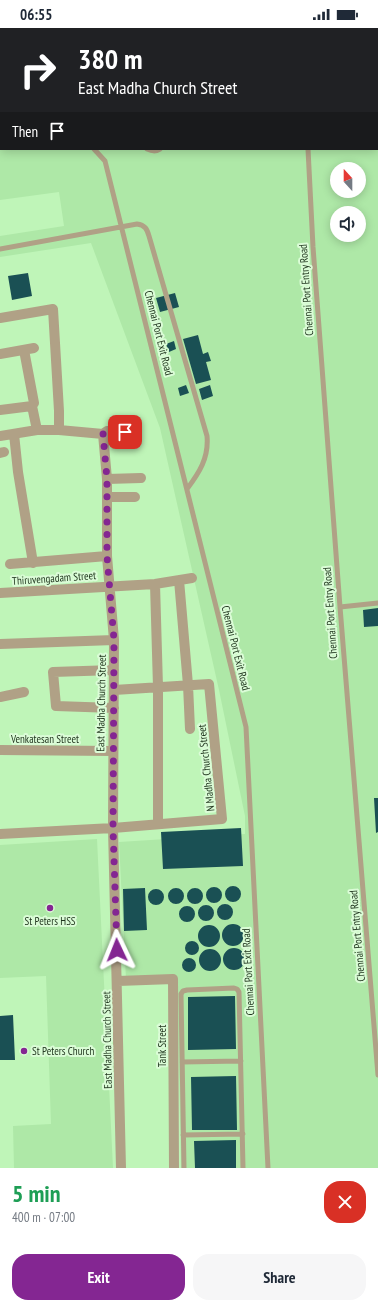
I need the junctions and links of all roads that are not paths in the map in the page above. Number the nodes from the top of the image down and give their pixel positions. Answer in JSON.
{"nodes":[{"id":1,"x":95,"y":150,"type":"edge"},
{"id":2,"x":308,"y":150,"type":"edge"},
{"id":3,"x":122,"y":227,"type":"junction"},
{"id":4,"x":0,"y":249,"type":"edge"},
{"id":5,"x":0,"y":318,"type":"edge"},
{"id":6,"x":0,"y":354,"type":"edge"},
{"id":7,"x":32,"y":406,"type":"junction"},
{"id":8,"x":0,"y":410,"type":"edge"},
{"id":9,"x":37,"y":430,"type":"junction"},
{"id":10,"x":59,"y":430,"type":"junction"},
{"id":11,"x":125,"y":432,"type":"dead end"},
{"id":12,"x":14,"y":434,"type":"junction"},
{"id":13,"x":103,"y":434,"type":"junction"},
{"id":14,"x":0,"y":436,"type":"edge"},
{"id":15,"x":141,"y":478,"type":"dead end"},
{"id":16,"x":107,"y":479,"type":"junction"},
{"id":17,"x":187,"y":489,"type":"junction"},
{"id":18,"x":107,"y":496,"type":"junction"},
{"id":19,"x":135,"y":497,"type":"dead end"},
{"id":20,"x":107,"y":556,"type":"junction"},
{"id":21,"x":33,"y":563,"type":"junction"},
{"id":22,"x":10,"y":564,"type":"dead end"},
{"id":23,"x":192,"y":578,"type":"dead end"},
{"id":24,"x":179,"y":580,"type":"junction"},
{"id":25,"x":156,"y":584,"type":"junction"},
{"id":26,"x":109,"y":586,"type":"junction"},
{"id":27,"x":0,"y":593,"type":"edge"},
{"id":28,"x":378,"y":603,"type":"edge"},
{"id":29,"x":340,"y":607,"type":"junction"},
{"id":30,"x":114,"y":640,"type":"junction"},
{"id":31,"x":0,"y":644,"type":"edge"},
{"id":32,"x":114,"y":670,"type":"junction"},
{"id":33,"x":188,"y":685,"type":"junction"},
{"id":34,"x":158,"y":687,"type":"junction"},
{"id":35,"x":114,"y":690,"type":"junction"},
{"id":36,"x":24,"y":692,"type":"dead end"},
{"id":37,"x":0,"y":697,"type":"edge"},
{"id":38,"x":114,"y":708,"type":"junction"},
{"id":39,"x":190,"y":729,"type":"dead end"},
{"id":40,"x":0,"y":750,"type":"edge"},
{"id":41,"x":113,"y":751,"type":"junction"},
{"id":42,"x":158,"y":824,"type":"junction"},
{"id":43,"x":113,"y":828,"type":"junction"},
{"id":44,"x":0,"y":834,"type":"edge"},
{"id":45,"x":118,"y":981,"type":"junction"},
{"id":46,"x":241,"y":1061,"type":"junction"},
{"id":47,"x":182,"y":1062,"type":"junction"},
{"id":48,"x":378,"y":1076,"type":"edge"},
{"id":49,"x":242,"y":1134,"type":"junction"},
{"id":50,"x":183,"y":1135,"type":"junction"},
{"id":51,"x":121,"y":1168,"type":"edge"},
{"id":52,"x":174,"y":1168,"type":"edge"},
{"id":53,"x":184,"y":1168,"type":"edge"},
{"id":54,"x":243,"y":1168,"type":"edge"},
{"id":55,"x":268,"y":1168,"type":"edge"}],
"edges":[{"from":1,"to":3,"type":"lane","name":"Chennai Port Exit Road"},
{"from":2,"to":29,"type":"lane","name":"Chennai Port Entry Road"},
{"from":3,"to":4,"type":"lane"},
{"from":3,"to":17,"type":"lane","name":"Chennai Port Exit Road"},
{"from":3,"to":17,"type":"lane"},
{"from":5,"to":10,"type":"street"},
{"from":6,"to":7,"type":"street"},
{"from":7,"to":8,"type":"street"},
{"from":7,"to":9,"type":"street"},
{"from":9,"to":10,"type":"street"},
{"from":9,"to":12,"type":"street"},
{"from":10,"to":13,"type":"street"},
{"from":11,"to":13,"type":"street"},
{"from":12,"to":14,"type":"street"},
{"from":12,"to":21,"type":"street"},
{"from":13,"to":16,"type":"street","name":"East Madha Church Street"},
{"from":15,"to":16,"type":"street"},
{"from":16,"to":18,"type":"street","name":"East Madha Church Street"},
{"from":17,"to":55,"type":"lane","name":"Chennai Port Exit Road"},
{"from":18,"to":19,"type":"street"},
{"from":18,"to":20,"type":"street","name":"East Madha Church Street"},
{"from":20,"to":21,"type":"street"},
{"from":20,"to":26,"type":"street","name":"East Madha Church Street"},
{"from":21,"to":22,"type":"street"},
{"from":23,"to":24,"type":"street","name":"Thiruvengadam Street"},
{"from":24,"to":25,"type":"street","name":"Thiruvengadam Street"},
{"from":24,"to":33,"type":"street"},
{"from":25,"to":26,"type":"street","name":"Thiruvengadam Street"},
{"from":25,"to":34,"type":"street"},
{"from":26,"to":27,"type":"street","name":"Thiruvengadam Street"},
{"from":26,"to":30,"type":"street","name":"East Madha Church Street"},
{"from":28,"to":29,"type":"lane"},
{"from":29,"to":48,"type":"lane","name":"Chennai Port Entry Road"},
{"from":30,"to":31,"type":"street"},
{"from":30,"to":32,"type":"street","name":"East Madha Church Street"},
{"from":32,"to":35,"type":"street","name":"East Madha Church Street"},
{"from":32,"to":38,"type":"street"},
{"from":33,"to":34,"type":"street","name":"N Madha Church Street"},
{"from":33,"to":39,"type":"street"},
{"from":33,"to":42,"type":"street","name":"N Madha Church Street"},
{"from":34,"to":35,"type":"street","name":"N Madha Church Street"},
{"from":34,"to":42,"type":"street"},
{"from":35,"to":38,"type":"street","name":"East Madha Church Street"},
{"from":36,"to":37,"type":"street"},
{"from":38,"to":41,"type":"street","name":"East Madha Church Street"},
{"from":40,"to":41,"type":"street","name":"Venkatesan Street"},
{"from":41,"to":43,"type":"street","name":"East Madha Church Street"},
{"from":42,"to":43,"type":"street","name":"N Madha Church Street"},
{"from":43,"to":44,"type":"street","name":"N Madha Church Street"},
{"from":43,"to":45,"type":"street","name":"East Madha Church Street"},
{"from":45,"to":51,"type":"street","name":"East Madha Church Street"},
{"from":45,"to":52,"type":"street","name":"Tank Street"},
{"from":46,"to":47,"type":"lane"},
{"from":46,"to":47,"type":"lane"},
{"from":46,"to":49,"type":"lane"},
{"from":47,"to":50,"type":"lane"},
{"from":49,"to":50,"type":"lane"},
{"from":49,"to":54,"type":"lane"},
{"from":50,"to":53,"type":"lane"}]}
